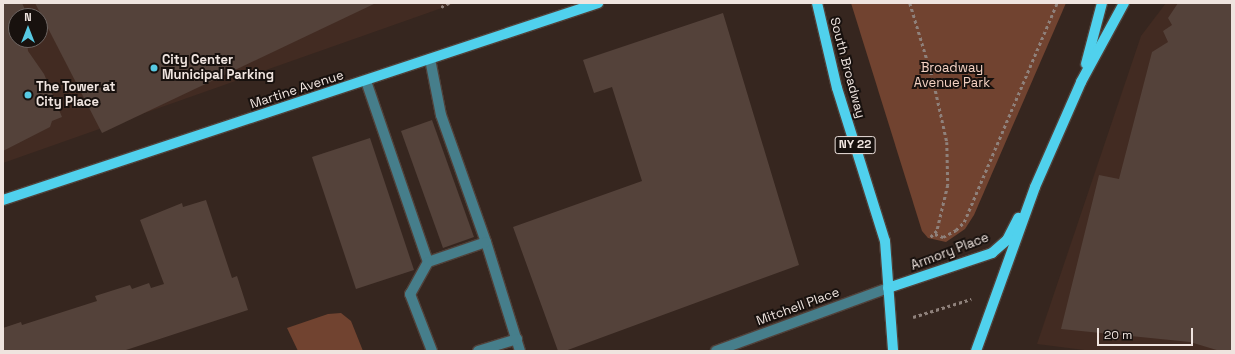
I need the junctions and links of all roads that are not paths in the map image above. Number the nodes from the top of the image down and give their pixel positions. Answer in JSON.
{"nodes":[{"id":1,"x":598,"y":3,"type":"edge"},
{"id":2,"x":816,"y":3,"type":"edge"},
{"id":3,"x":1102,"y":3,"type":"edge"},
{"id":4,"x":1124,"y":3,"type":"edge"},
{"id":5,"x":430,"y":59,"type":"junction"},
{"id":6,"x":366,"y":81,"type":"junction"},
{"id":7,"x":1081,"y":82,"type":"junction"},
{"id":8,"x":1035,"y":187,"type":"junction"},
{"id":9,"x":3,"y":200,"type":"edge"},
{"id":10,"x":486,"y":242,"type":"junction"},
{"id":11,"x":428,"y":262,"type":"junction"},
{"id":12,"x":888,"y":288,"type":"junction"},
{"id":13,"x":517,"y":339,"type":"junction"},
{"id":14,"x":432,"y":351,"type":"edge"},
{"id":15,"x":478,"y":351,"type":"edge"},
{"id":16,"x":520,"y":351,"type":"edge"},
{"id":17,"x":716,"y":351,"type":"edge"},
{"id":18,"x":893,"y":351,"type":"edge"},
{"id":19,"x":976,"y":351,"type":"edge"}],
"edges":[{"from":1,"to":5,"type":"main road","name":"Martine Avenue"},
{"from":2,"to":12,"type":"main road","name":"South Broadway","number":"NY 22"},
{"from":3,"to":7,"type":"main road"},
{"from":4,"to":7,"type":"main road"},
{"from":5,"to":6,"type":"main road","name":"Martine Avenue"},
{"from":5,"to":10,"type":"street"},
{"from":6,"to":9,"type":"main road","name":"Martine Avenue"},
{"from":6,"to":11,"type":"street"},
{"from":7,"to":8,"type":"main road"},
{"from":8,"to":12,"type":"main road","name":"Armory Place"},
{"from":8,"to":19,"type":"main road"},
{"from":10,"to":11,"type":"street"},
{"from":10,"to":13,"type":"street"},
{"from":11,"to":14,"type":"street"},
{"from":12,"to":17,"type":"street","name":"Mitchell Place"},
{"from":12,"to":18,"type":"main road","name":"South Broadway","number":"NY 22"},
{"from":13,"to":15,"type":"street"},
{"from":13,"to":16,"type":"street"}]}
